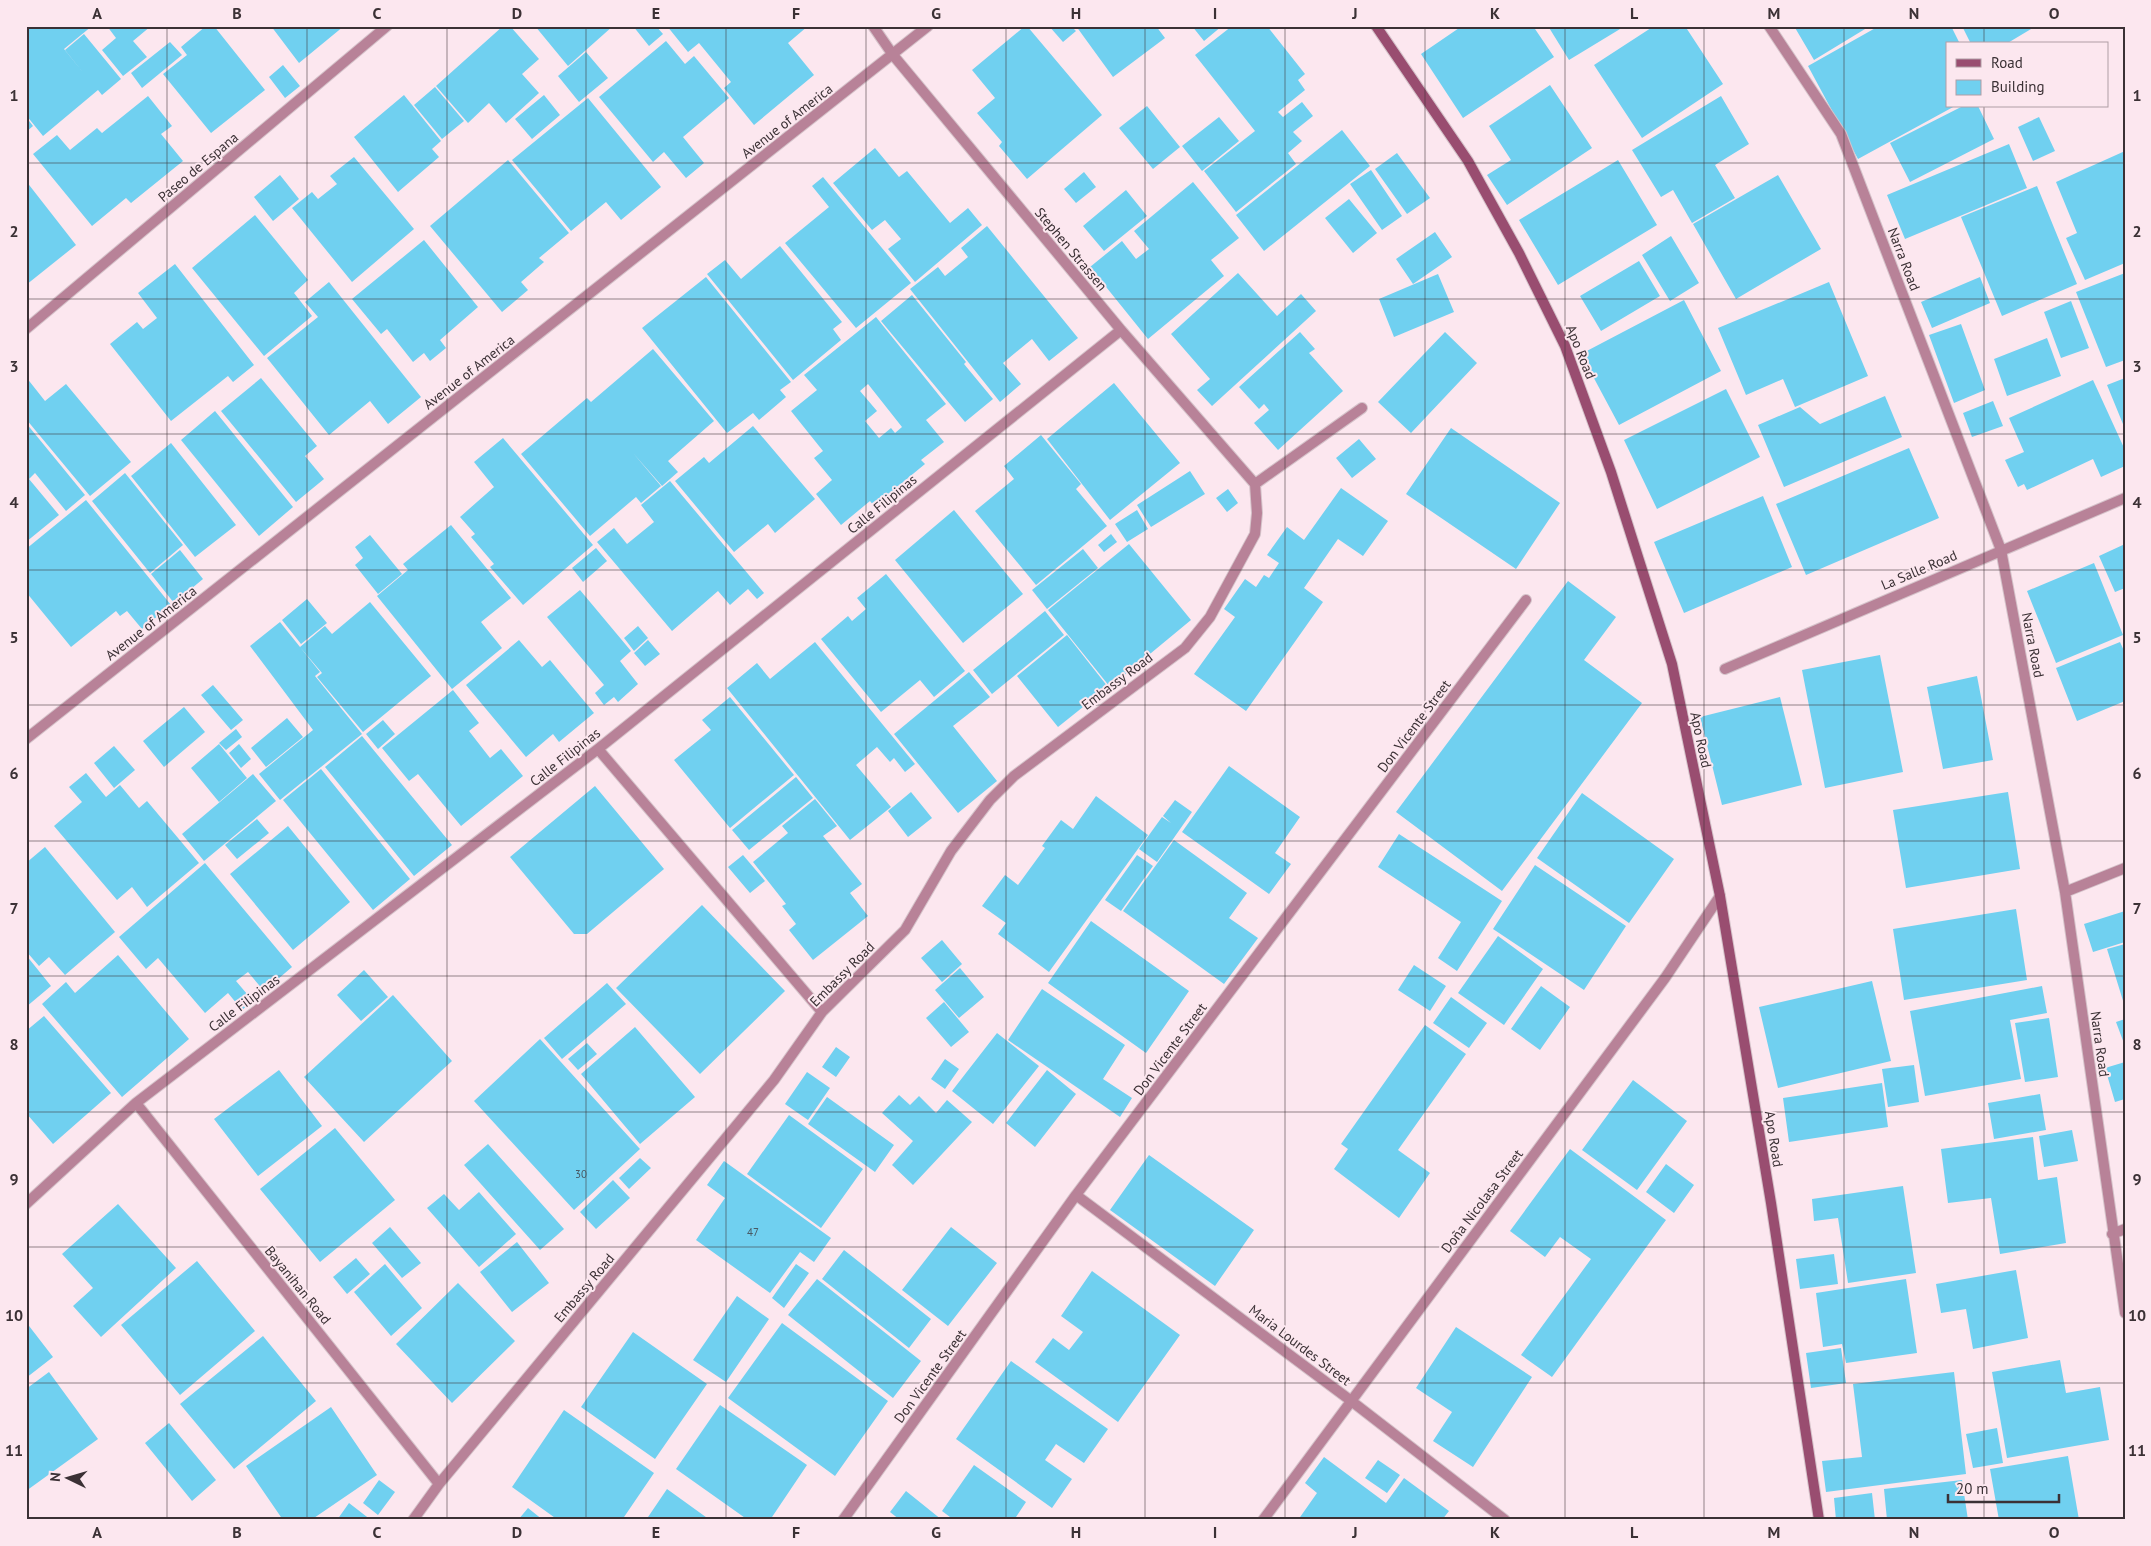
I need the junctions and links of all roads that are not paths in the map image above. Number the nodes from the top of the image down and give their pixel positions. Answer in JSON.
{"nodes":[{"id":1,"x":387,"y":26,"type":"edge"},
{"id":2,"x":873,"y":26,"type":"edge"},
{"id":3,"x":928,"y":26,"type":"edge"},
{"id":4,"x":1376,"y":26,"type":"edge"},
{"id":5,"x":1769,"y":26,"type":"edge"},
{"id":6,"x":893,"y":55,"type":"junction"},
{"id":7,"x":26,"y":329,"type":"edge"},
{"id":8,"x":1121,"y":330,"type":"junction"},
{"id":9,"x":1362,"y":408,"type":"dead end"},
{"id":10,"x":1255,"y":484,"type":"junction"},
{"id":11,"x":2125,"y":498,"type":"edge"},
{"id":12,"x":2001,"y":550,"type":"junction"},
{"id":13,"x":1526,"y":600,"type":"dead end"},
{"id":14,"x":1724,"y":669,"type":"dead end"},
{"id":15,"x":26,"y":739,"type":"edge"},
{"id":16,"x":598,"y":749,"type":"junction"},
{"id":17,"x":2125,"y":868,"type":"edge"},
{"id":18,"x":2065,"y":892,"type":"junction"},
{"id":19,"x":1720,"y":896,"type":"junction"},
{"id":20,"x":822,"y":1012,"type":"junction"},
{"id":21,"x":136,"y":1104,"type":"junction"},
{"id":22,"x":1076,"y":1195,"type":"junction"},
{"id":23,"x":26,"y":1204,"type":"edge"},
{"id":24,"x":2125,"y":1229,"type":"edge"},
{"id":25,"x":2112,"y":1234,"type":"junction"},
{"id":26,"x":2125,"y":1313,"type":"edge"},
{"id":27,"x":1350,"y":1400,"type":"junction"},
{"id":28,"x":439,"y":1484,"type":"junction"},
{"id":29,"x":413,"y":1520,"type":"edge"},
{"id":30,"x":843,"y":1520,"type":"edge"},
{"id":31,"x":1263,"y":1520,"type":"edge"},
{"id":32,"x":1505,"y":1520,"type":"edge"},
{"id":33,"x":1819,"y":1520,"type":"edge"}],
"edges":[{"from":1,"to":7,"type":"street","name":"Paseo de Espana"},
{"from":2,"to":6,"type":"street","name":"Stephen Strassen"},
{"from":3,"to":6,"type":"street","name":"Avenue of America"},
{"from":4,"to":19,"type":"street","name":"Apo Road"},
{"from":5,"to":12,"type":"street","name":"Narra Road"},
{"from":6,"to":8,"type":"street","name":"Stephen Strassen"},
{"from":6,"to":15,"type":"street","name":"Avenue of America"},
{"from":8,"to":10,"type":"street","name":"Stephen Strassen"},
{"from":8,"to":16,"type":"street","name":"Calle Filipinas"},
{"from":9,"to":10,"type":"street"},
{"from":10,"to":20,"type":"street","name":"Embassy Road"},
{"from":11,"to":12,"type":"street","name":"La Salle Road"},
{"from":12,"to":14,"type":"street","name":"La Salle Road"},
{"from":12,"to":18,"type":"street","name":"Narra Road"},
{"from":13,"to":22,"type":"street","name":"Don Vicente Street"},
{"from":16,"to":20,"type":"street"},
{"from":16,"to":21,"type":"street","name":"Calle Filipinas"},
{"from":17,"to":18,"type":"street"},
{"from":18,"to":25,"type":"street","name":"Narra Road"},
{"from":19,"to":27,"type":"street","name":"Doña Nicolasa Street"},
{"from":19,"to":33,"type":"street","name":"Apo Road"},
{"from":20,"to":28,"type":"street","name":"Embassy Road"},
{"from":21,"to":23,"type":"street","name":"Calle Filipinas"},
{"from":21,"to":28,"type":"street","name":"Bayanihan Road"},
{"from":22,"to":27,"type":"street","name":"Maria Lourdes Street"},
{"from":22,"to":30,"type":"street","name":"Don Vicente Street"},
{"from":24,"to":25,"type":"street"},
{"from":25,"to":26,"type":"street","name":"Narra Road"},
{"from":27,"to":31,"type":"street","name":"Doña Nicolasa Street"},
{"from":27,"to":32,"type":"street","name":"Maria Lourdes Street"},
{"from":28,"to":29,"type":"street","name":"Embassy Road"}]}
